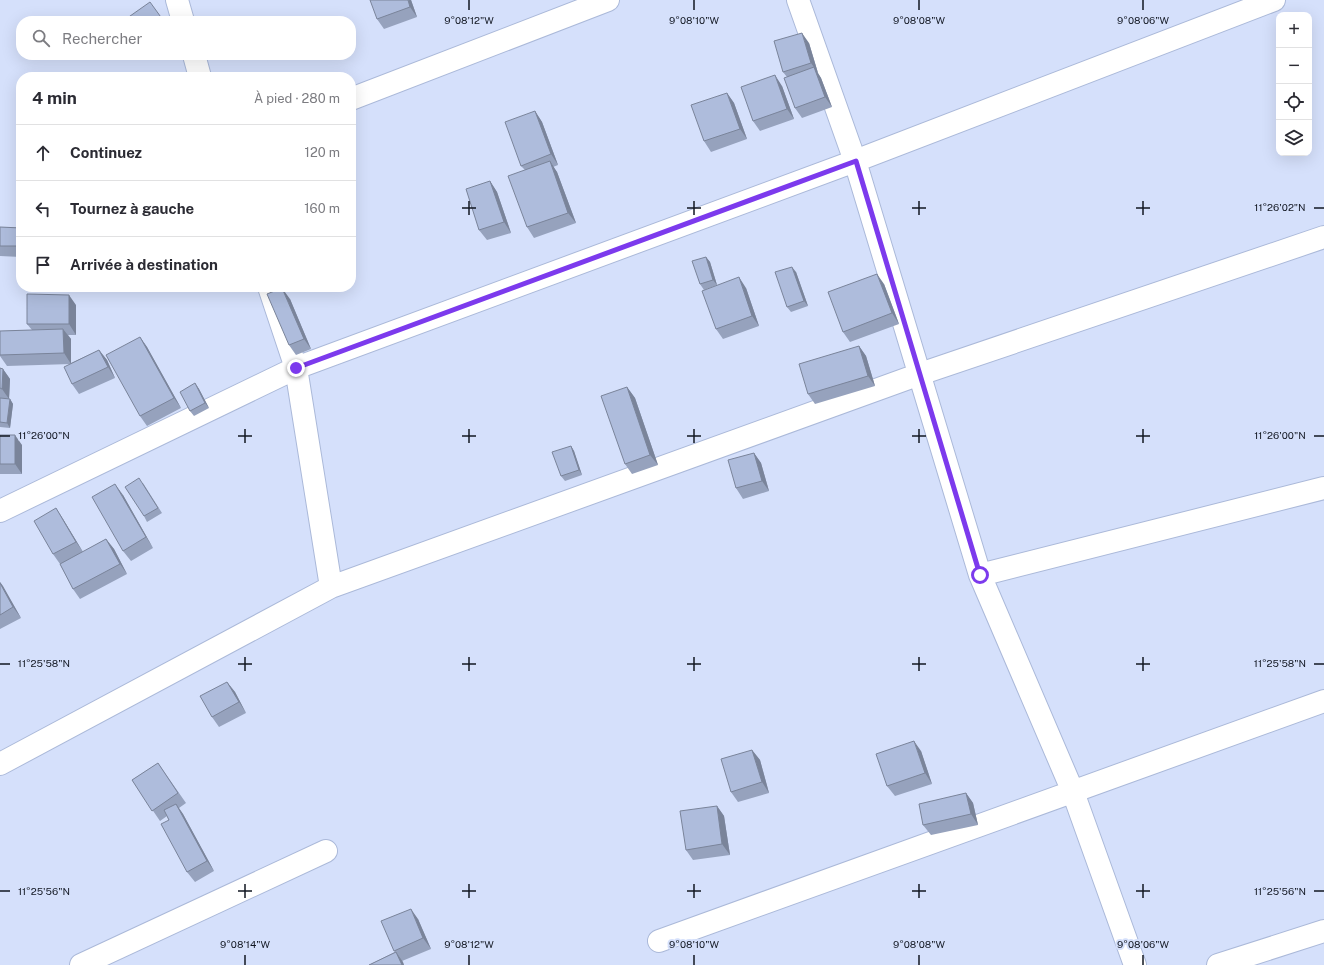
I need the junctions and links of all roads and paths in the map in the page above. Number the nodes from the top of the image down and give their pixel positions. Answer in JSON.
{"nodes":[{"id":1,"x":177,"y":0,"type":"edge"},
{"id":2,"x":608,"y":0,"type":"edge"},
{"id":3,"x":798,"y":0,"type":"edge"},
{"id":4,"x":1274,"y":0,"type":"edge"},
{"id":5,"x":182,"y":16,"type":"edge"},
{"id":6,"x":195,"y":60,"type":"edge"},
{"id":7,"x":199,"y":72,"type":"edge"},
{"id":8,"x":356,"y":97,"type":"edge"},
{"id":9,"x":856,"y":161,"type":"junction"},
{"id":10,"x":1324,"y":237,"type":"edge"},
{"id":11,"x":271,"y":292,"type":"edge"},
{"id":12,"x":296,"y":368,"type":"junction"},
{"id":13,"x":920,"y":374,"type":"junction"},
{"id":14,"x":1324,"y":488,"type":"edge"},
{"id":15,"x":0,"y":511,"type":"edge"},
{"id":16,"x":980,"y":575,"type":"junction"},
{"id":17,"x":331,"y":587,"type":"junction"},
{"id":18,"x":1324,"y":701,"type":"edge"},
{"id":19,"x":0,"y":764,"type":"edge"},
{"id":20,"x":1073,"y":792,"type":"junction"},
{"id":21,"x":326,"y":851,"type":"dead end"},
{"id":22,"x":1324,"y":931,"type":"edge"},
{"id":23,"x":659,"y":941,"type":"dead end"},
{"id":24,"x":80,"y":965,"type":"edge"},
{"id":25,"x":1135,"y":965,"type":"edge"},
{"id":26,"x":1218,"y":965,"type":"edge"}],
"edges":[{"from":1,"to":5,"type":"street"},
{"from":2,"to":8,"type":"street"},
{"from":3,"to":9,"type":"street"},
{"from":4,"to":9,"type":"street"},
{"from":6,"to":7,"type":"street"},
{"from":9,"to":12,"type":"street"},
{"from":9,"to":13,"type":"street"},
{"from":10,"to":13,"type":"street"},
{"from":11,"to":12,"type":"street"},
{"from":12,"to":15,"type":"street"},
{"from":12,"to":17,"type":"street"},
{"from":13,"to":16,"type":"street"},
{"from":13,"to":17,"type":"street"},
{"from":14,"to":16,"type":"street"},
{"from":16,"to":20,"type":"street"},
{"from":17,"to":19,"type":"street"},
{"from":18,"to":20,"type":"street"},
{"from":20,"to":23,"type":"street"},
{"from":20,"to":25,"type":"street"},
{"from":21,"to":24,"type":"street"},
{"from":22,"to":26,"type":"street"}]}
